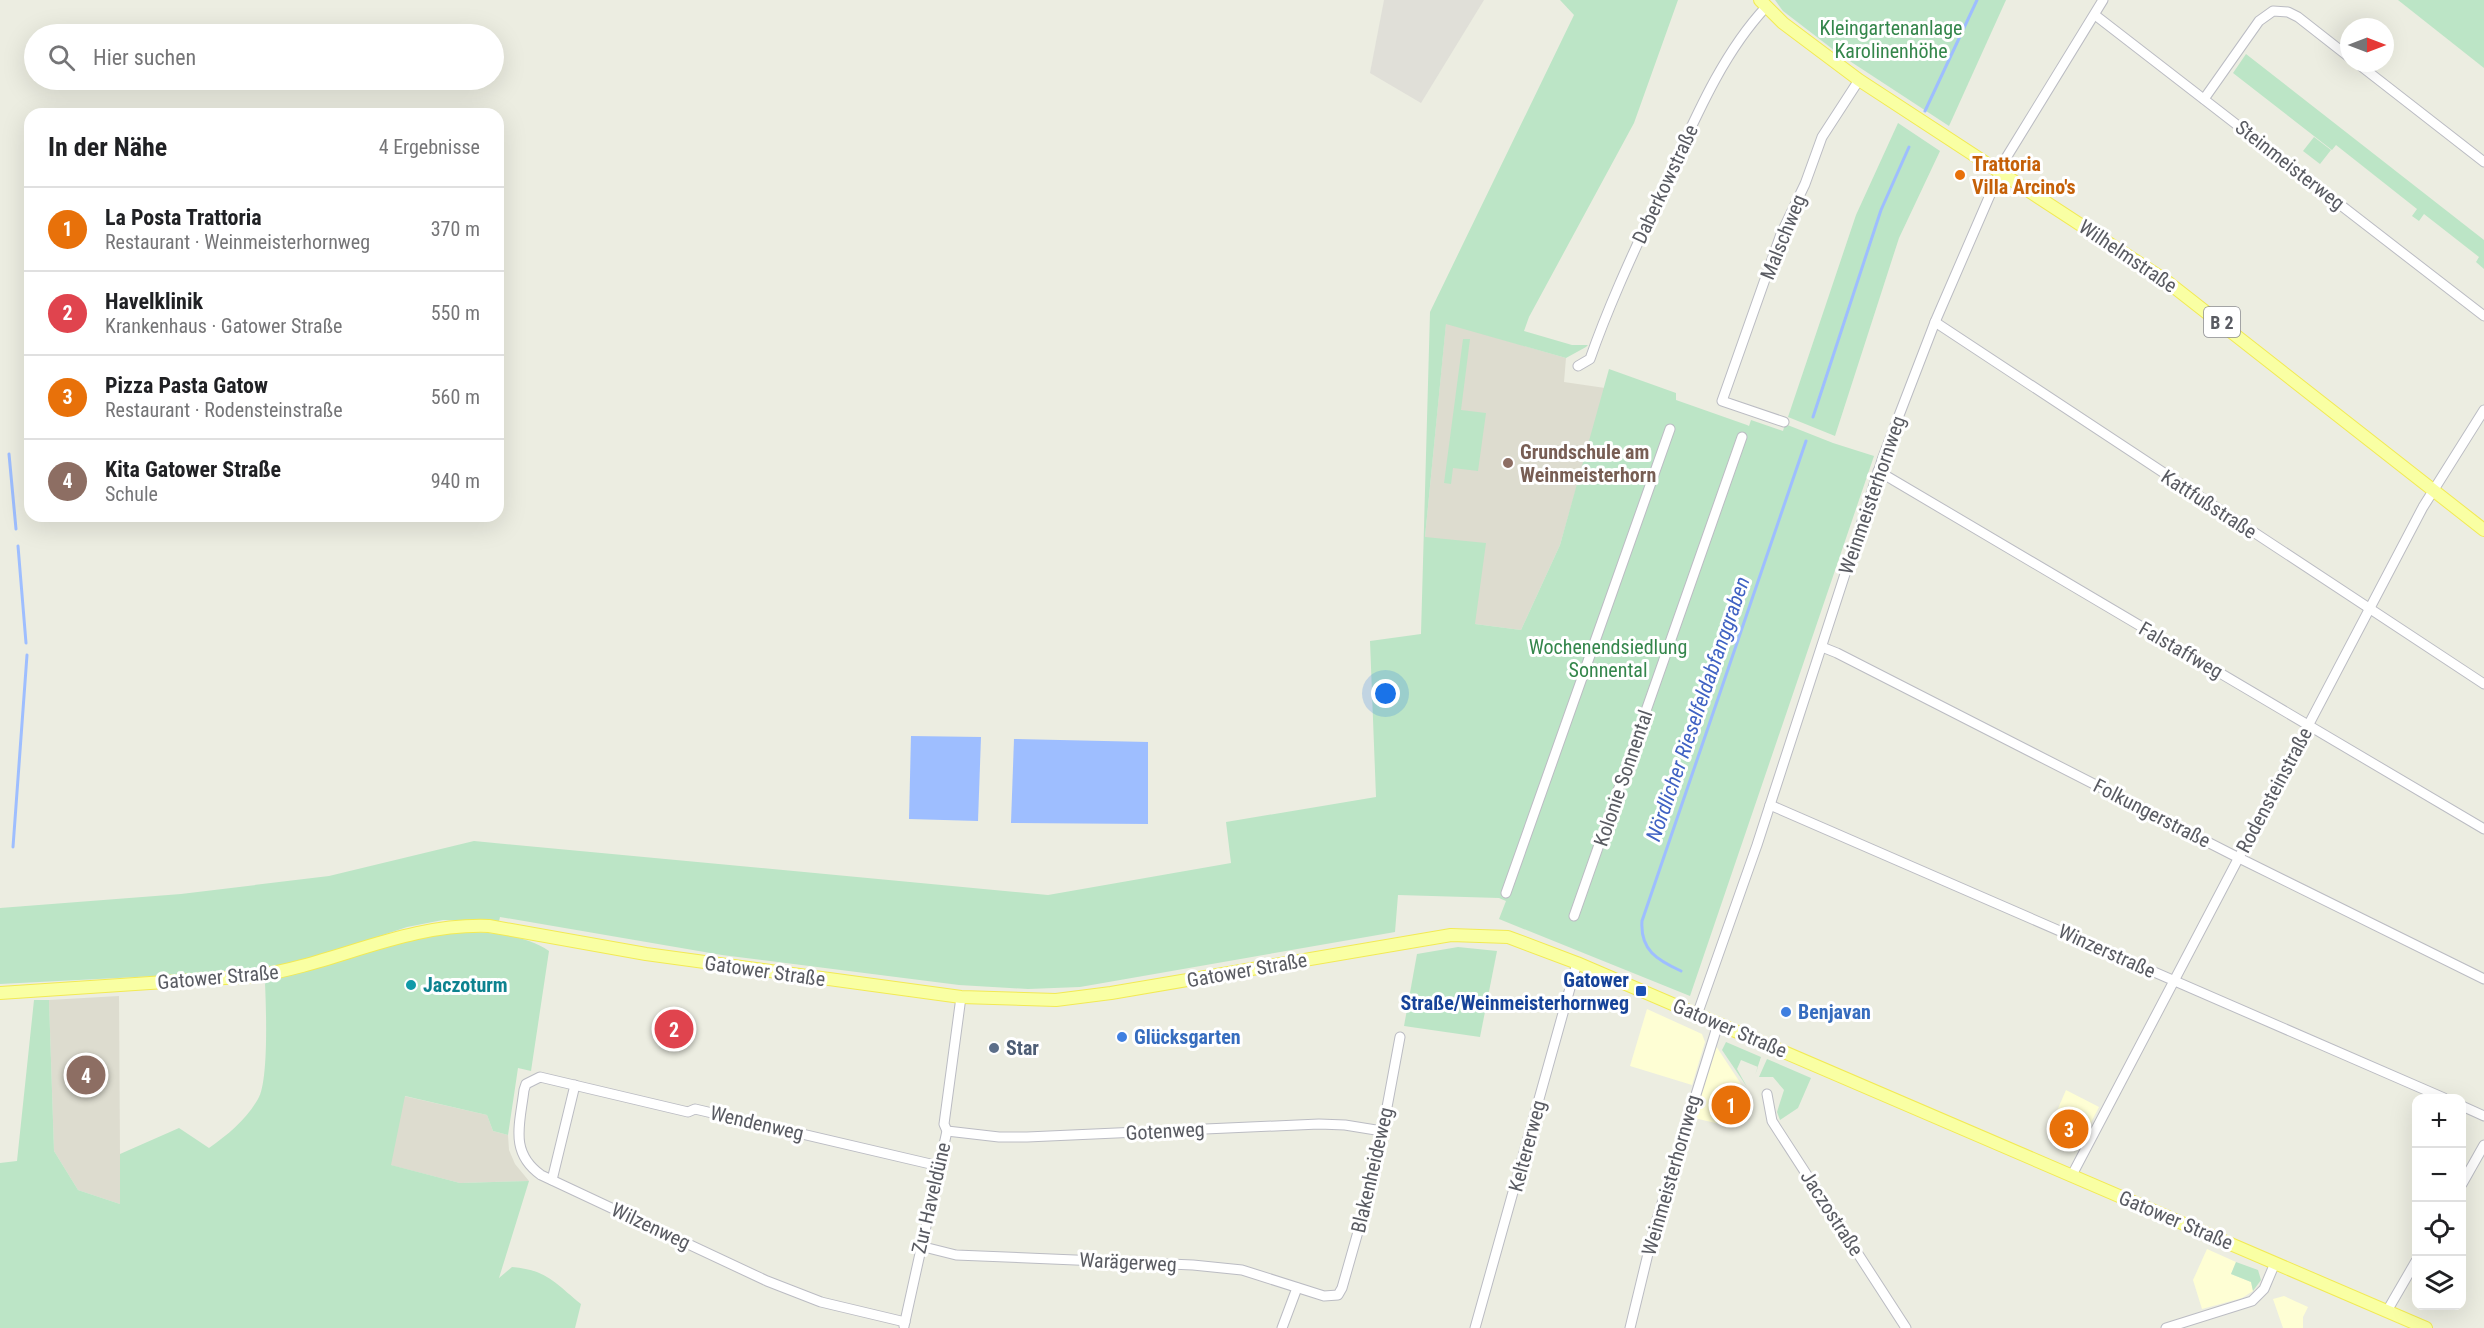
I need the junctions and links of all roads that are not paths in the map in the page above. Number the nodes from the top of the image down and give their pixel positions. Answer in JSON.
{"nodes":[{"id":1,"x":2103,"y":0,"type":"edge"},
{"id":2,"x":1763,"y":3,"type":"edge"},
{"id":3,"x":2095,"y":15,"type":"junction"},
{"id":4,"x":2340,"y":50,"type":"edge"},
{"id":5,"x":2369,"y":72,"type":"edge"},
{"id":6,"x":1858,"y":80,"type":"junction"},
{"id":7,"x":2204,"y":99,"type":"junction"},
{"id":8,"x":2484,"y":162,"type":"edge"},
{"id":9,"x":1999,"y":172,"type":"junction"},
{"id":10,"x":2484,"y":316,"type":"edge"},
{"id":11,"x":1935,"y":322,"type":"junction"},
{"id":12,"x":1578,"y":366,"type":"dead end"},
{"id":13,"x":2484,"y":410,"type":"edge"},
{"id":14,"x":1784,"y":422,"type":"dead end"},
{"id":15,"x":1670,"y":429,"type":"dead end"},
{"id":16,"x":1742,"y":437,"type":"dead end"},
{"id":17,"x":1878,"y":471,"type":"junction"},
{"id":18,"x":2432,"y":490,"type":"junction"},
{"id":19,"x":2484,"y":530,"type":"edge"},
{"id":20,"x":2369,"y":609,"type":"junction"},
{"id":21,"x":1822,"y":647,"type":"junction"},
{"id":22,"x":2484,"y":684,"type":"edge"},
{"id":23,"x":2308,"y":724,"type":"junction"},
{"id":24,"x":1770,"y":805,"type":"junction"},
{"id":25,"x":2484,"y":829,"type":"edge"},
{"id":26,"x":2239,"y":857,"type":"junction"},
{"id":27,"x":1506,"y":893,"type":"dead end"},
{"id":28,"x":1574,"y":916,"type":"dead end"},
{"id":29,"x":1577,"y":963,"type":"junction"},
{"id":30,"x":2484,"y":979,"type":"edge"},
{"id":31,"x":2174,"y":980,"type":"junction"},
{"id":32,"x":0,"y":993,"type":"edge"},
{"id":33,"x":961,"y":997,"type":"junction"},
{"id":34,"x":1697,"y":1015,"type":"junction"},
{"id":35,"x":1718,"y":1024,"type":"junction"},
{"id":36,"x":1400,"y":1037,"type":"dead end"},
{"id":37,"x":575,"y":1085,"type":"junction"},
{"id":38,"x":1767,"y":1094,"type":"dead end"},
{"id":39,"x":2435,"y":1094,"type":"edge"},
{"id":40,"x":2466,"y":1108,"type":"edge"},
{"id":41,"x":2484,"y":1116,"type":"edge"},
{"id":42,"x":947,"y":1131,"type":"junction"},
{"id":43,"x":1382,"y":1131,"type":"junction"},
{"id":44,"x":2484,"y":1145,"type":"edge"},
{"id":45,"x":939,"y":1166,"type":"junction"},
{"id":46,"x":2072,"y":1175,"type":"junction"},
{"id":47,"x":2466,"y":1177,"type":"edge"},
{"id":48,"x":552,"y":1180,"type":"junction"},
{"id":49,"x":920,"y":1246,"type":"junction"},
{"id":50,"x":2275,"y":1263,"type":"junction"},
{"id":51,"x":2412,"y":1268,"type":"edge"},
{"id":52,"x":1297,"y":1288,"type":"junction"},
{"id":53,"x":1333,"y":1296,"type":"joint"},
{"id":54,"x":2387,"y":1311,"type":"junction"},
{"id":55,"x":904,"y":1325,"type":"edge"},
{"id":56,"x":1282,"y":1328,"type":"edge"},
{"id":57,"x":1475,"y":1328,"type":"edge"},
{"id":58,"x":1630,"y":1328,"type":"edge"},
{"id":59,"x":1906,"y":1328,"type":"edge"},
{"id":60,"x":2166,"y":1328,"type":"edge"},
{"id":61,"x":2426,"y":1328,"type":"edge"}],
"edges":[{"from":1,"to":3,"type":"street","name":"Weinmeisterhornweg"},
{"from":2,"to":6,"type":"main road","name":"Wilhelmstraße","number":"B 2"},
{"from":2,"to":12,"type":"street","name":"Daberkowstraße"},
{"from":3,"to":7,"type":"street","name":"Steinmeisterweg"},
{"from":3,"to":9,"type":"street","name":"Weinmeisterhornweg"},
{"from":4,"to":7,"type":"street"},
{"from":5,"to":8,"type":"street"},
{"from":6,"to":9,"type":"main road","name":"Wilhelmstraße","number":"B 2"},
{"from":6,"to":14,"type":"street","name":"Malschweg"},
{"from":7,"to":10,"type":"street","name":"Steinmeisterweg"},
{"from":9,"to":11,"type":"street","name":"Weinmeisterhornweg"},
{"from":9,"to":18,"type":"main road","name":"Wilhelmstraße","number":"B 2"},
{"from":11,"to":17,"type":"street","name":"Weinmeisterhornweg"},
{"from":11,"to":20,"type":"street","name":"Kattfußstraße"},
{"from":13,"to":18,"type":"street","name":"Rodensteinstraße"},
{"from":15,"to":27,"type":"street"},
{"from":16,"to":28,"type":"street","name":"Kolonie Sonnental"},
{"from":17,"to":21,"type":"street","name":"Weinmeisterhornweg"},
{"from":17,"to":23,"type":"street","name":"Falstaffweg"},
{"from":18,"to":19,"type":"main road","name":"Wilhelmstraße","number":"B 2"},
{"from":18,"to":20,"type":"street","name":"Rodensteinstraße"},
{"from":20,"to":22,"type":"street","name":"Kattfußstraße"},
{"from":20,"to":23,"type":"street","name":"Rodensteinstraße"},
{"from":21,"to":24,"type":"street","name":"Weinmeisterhornweg"},
{"from":21,"to":26,"type":"street","name":"Folkungerstraße"},
{"from":23,"to":25,"type":"street","name":"Falstaffweg"},
{"from":23,"to":26,"type":"street","name":"Rodensteinstraße"},
{"from":24,"to":31,"type":"street","name":"Winzerstraße"},
{"from":24,"to":34,"type":"street","name":"Weinmeisterhornweg"},
{"from":26,"to":30,"type":"street","name":"Folkungerstraße"},
{"from":26,"to":31,"type":"street","name":"Rodensteinstraße"},
{"from":29,"to":33,"type":"main road","name":"Gatower Straße"},
{"from":29,"to":34,"type":"main road","name":"Gatower Straße"},
{"from":29,"to":57,"type":"street","name":"Keltererweg"},
{"from":31,"to":39,"type":"street","name":"Winzerstraße"},
{"from":31,"to":46,"type":"street","name":"Rodensteinstraße"},
{"from":32,"to":33,"type":"main road","name":"Gatower Straße"},
{"from":33,"to":42,"type":"street","name":"Zur Haveldüne"},
{"from":34,"to":35,"type":"main road","name":"Gatower Straße"},
{"from":35,"to":46,"type":"main road","name":"Gatower Straße"},
{"from":35,"to":58,"type":"street","name":"Weinmeisterhornweg"},
{"from":36,"to":43,"type":"street","name":"Blakenheideweg"},
{"from":37,"to":45,"type":"street","name":"Wendenweg"},
{"from":37,"to":48,"type":"street"},
{"from":37,"to":48,"type":"street","name":"Wilzenweg"},
{"from":38,"to":59,"type":"street","name":"Jaczostraße"},
{"from":40,"to":41,"type":"street"},
{"from":42,"to":43,"type":"street","name":"Gotenweg"},
{"from":42,"to":45,"type":"street","name":"Zur Haveldüne"},
{"from":43,"to":53,"type":"street","name":"Blakenheideweg"},
{"from":44,"to":47,"type":"street"},
{"from":45,"to":49,"type":"street","name":"Zur Haveldüne"},
{"from":46,"to":50,"type":"main road","name":"Gatower Straße"},
{"from":48,"to":55,"type":"street","name":"Wilzenweg"},
{"from":49,"to":52,"type":"street","name":"Warägerweg"},
{"from":49,"to":55,"type":"street","name":"Zur Haveldüne"},
{"from":50,"to":54,"type":"main road","name":"Gatower Straße"},
{"from":50,"to":60,"type":"street"},
{"from":51,"to":54,"type":"street"},
{"from":52,"to":53,"type":"street","name":"Warägerweg"},
{"from":52,"to":56,"type":"street"},
{"from":54,"to":61,"type":"main road","name":"Gatower Straße"}]}
